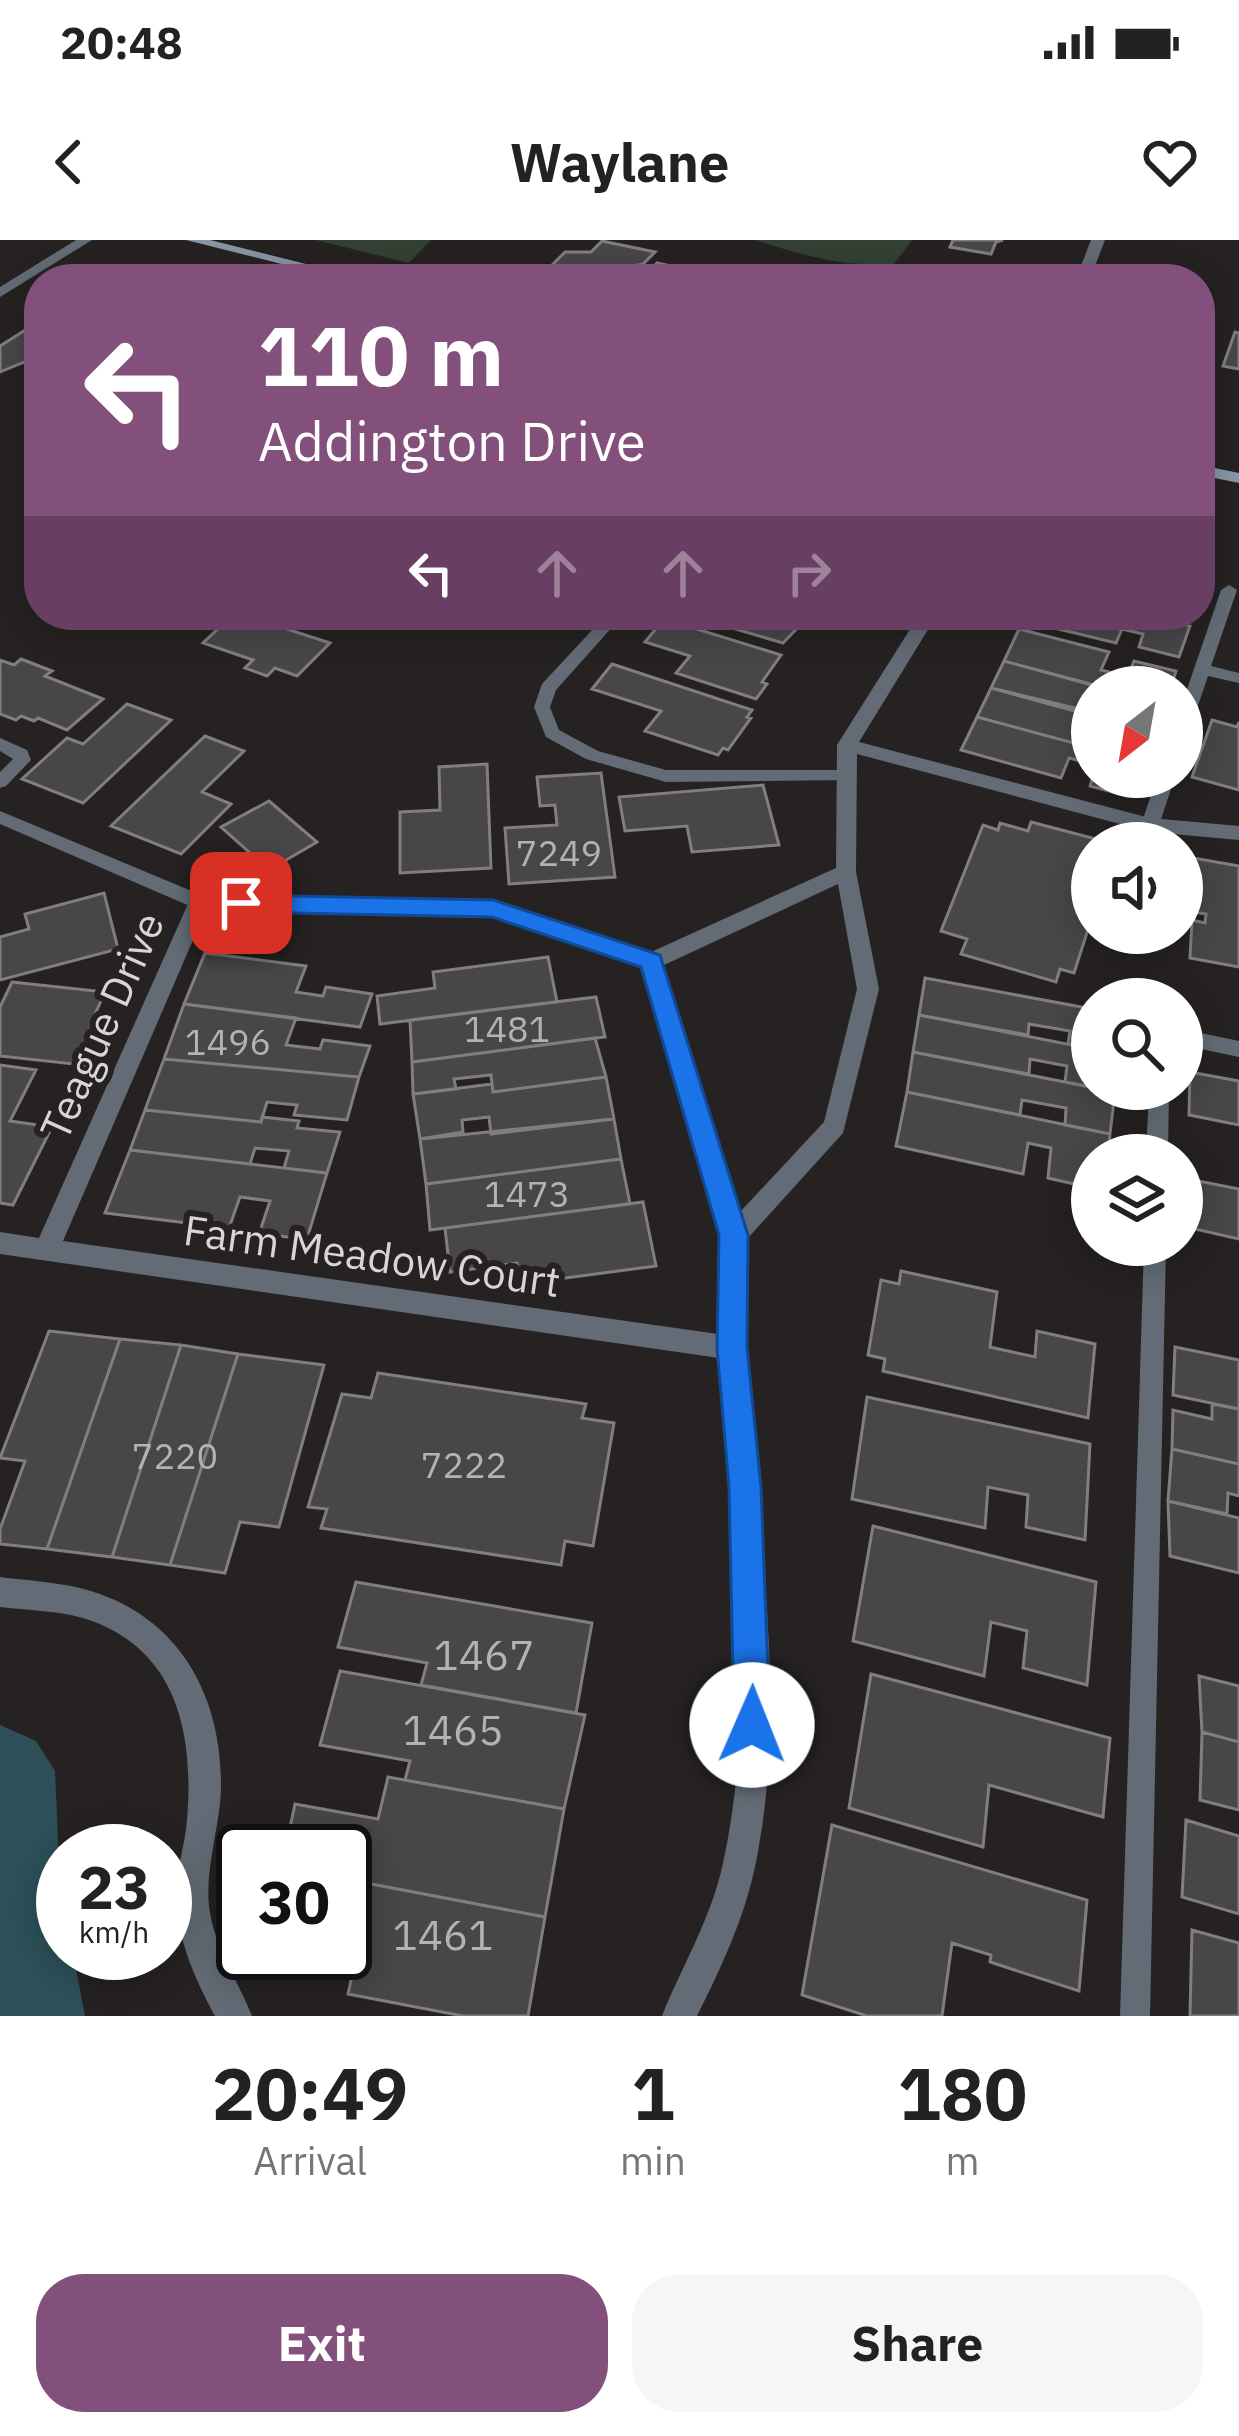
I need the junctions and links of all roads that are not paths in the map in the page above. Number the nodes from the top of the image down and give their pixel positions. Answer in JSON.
{"nodes":[{"id":1,"x":85,"y":240,"type":"edge"},
{"id":2,"x":193,"y":240,"type":"edge"},
{"id":3,"x":46,"y":264,"type":"edge"},
{"id":4,"x":295,"y":264,"type":"edge"},
{"id":5,"x":1229,"y":590,"type":"dead end"},
{"id":6,"x":601,"y":630,"type":"edge"},
{"id":7,"x":919,"y":630,"type":"edge"},
{"id":8,"x":1203,"y":666,"type":"edge"},
{"id":9,"x":1203,"y":668,"type":"edge"},
{"id":10,"x":1239,"y":678,"type":"edge"},
{"id":11,"x":0,"y":745,"type":"edge"},
{"id":12,"x":847,"y":745,"type":"junction"},
{"id":13,"x":848,"y":776,"type":"junction"},
{"id":14,"x":0,"y":782,"type":"edge"},
{"id":15,"x":0,"y":817,"type":"edge"},
{"id":16,"x":1139,"y":822,"type":"edge"},
{"id":17,"x":1203,"y":830,"type":"edge"},
{"id":18,"x":1239,"y":833,"type":"edge"},
{"id":19,"x":846,"y":872,"type":"junction"},
{"id":20,"x":199,"y":902,"type":"junction"},
{"id":21,"x":652,"y":961,"type":"junction"},
{"id":22,"x":1203,"y":1040,"type":"edge"},
{"id":23,"x":1239,"y":1048,"type":"edge"},
{"id":24,"x":734,"y":1235,"type":"junction"},
{"id":25,"x":0,"y":1244,"type":"edge"},
{"id":26,"x":48,"y":1247,"type":"junction"},
{"id":27,"x":1154,"y":1266,"type":"edge"},
{"id":28,"x":732,"y":1348,"type":"junction"},
{"id":29,"x":0,"y":1592,"type":"edge"},
{"id":30,"x":236,"y":2016,"type":"edge"},
{"id":31,"x":679,"y":2016,"type":"edge"},
{"id":32,"x":1135,"y":2016,"type":"edge"}],
"edges":[{"from":1,"to":3,"type":"street"},
{"from":2,"to":4,"type":"main road"},
{"from":5,"to":8,"type":"lane"},
{"from":6,"to":13,"type":"lane"},
{"from":7,"to":12,"type":"street"},
{"from":9,"to":10,"type":"lane"},
{"from":11,"to":14,"type":"lane"},
{"from":12,"to":13,"type":"street"},
{"from":12,"to":16,"type":"street"},
{"from":13,"to":19,"type":"street"},
{"from":15,"to":20,"type":"lane"},
{"from":17,"to":18,"type":"street"},
{"from":19,"to":21,"type":"street"},
{"from":19,"to":24,"type":"street"},
{"from":20,"to":21,"type":"street"},
{"from":20,"to":26,"type":"street","name":"Teague Drive"},
{"from":21,"to":24,"type":"street"},
{"from":22,"to":23,"type":"lane"},
{"from":24,"to":28,"type":"street"},
{"from":25,"to":26,"type":"street","name":"Farm Meadow Court"},
{"from":26,"to":28,"type":"street","name":"Farm Meadow Court"},
{"from":27,"to":32,"type":"lane"},
{"from":28,"to":31,"type":"street"},
{"from":29,"to":30,"type":"street"}]}
